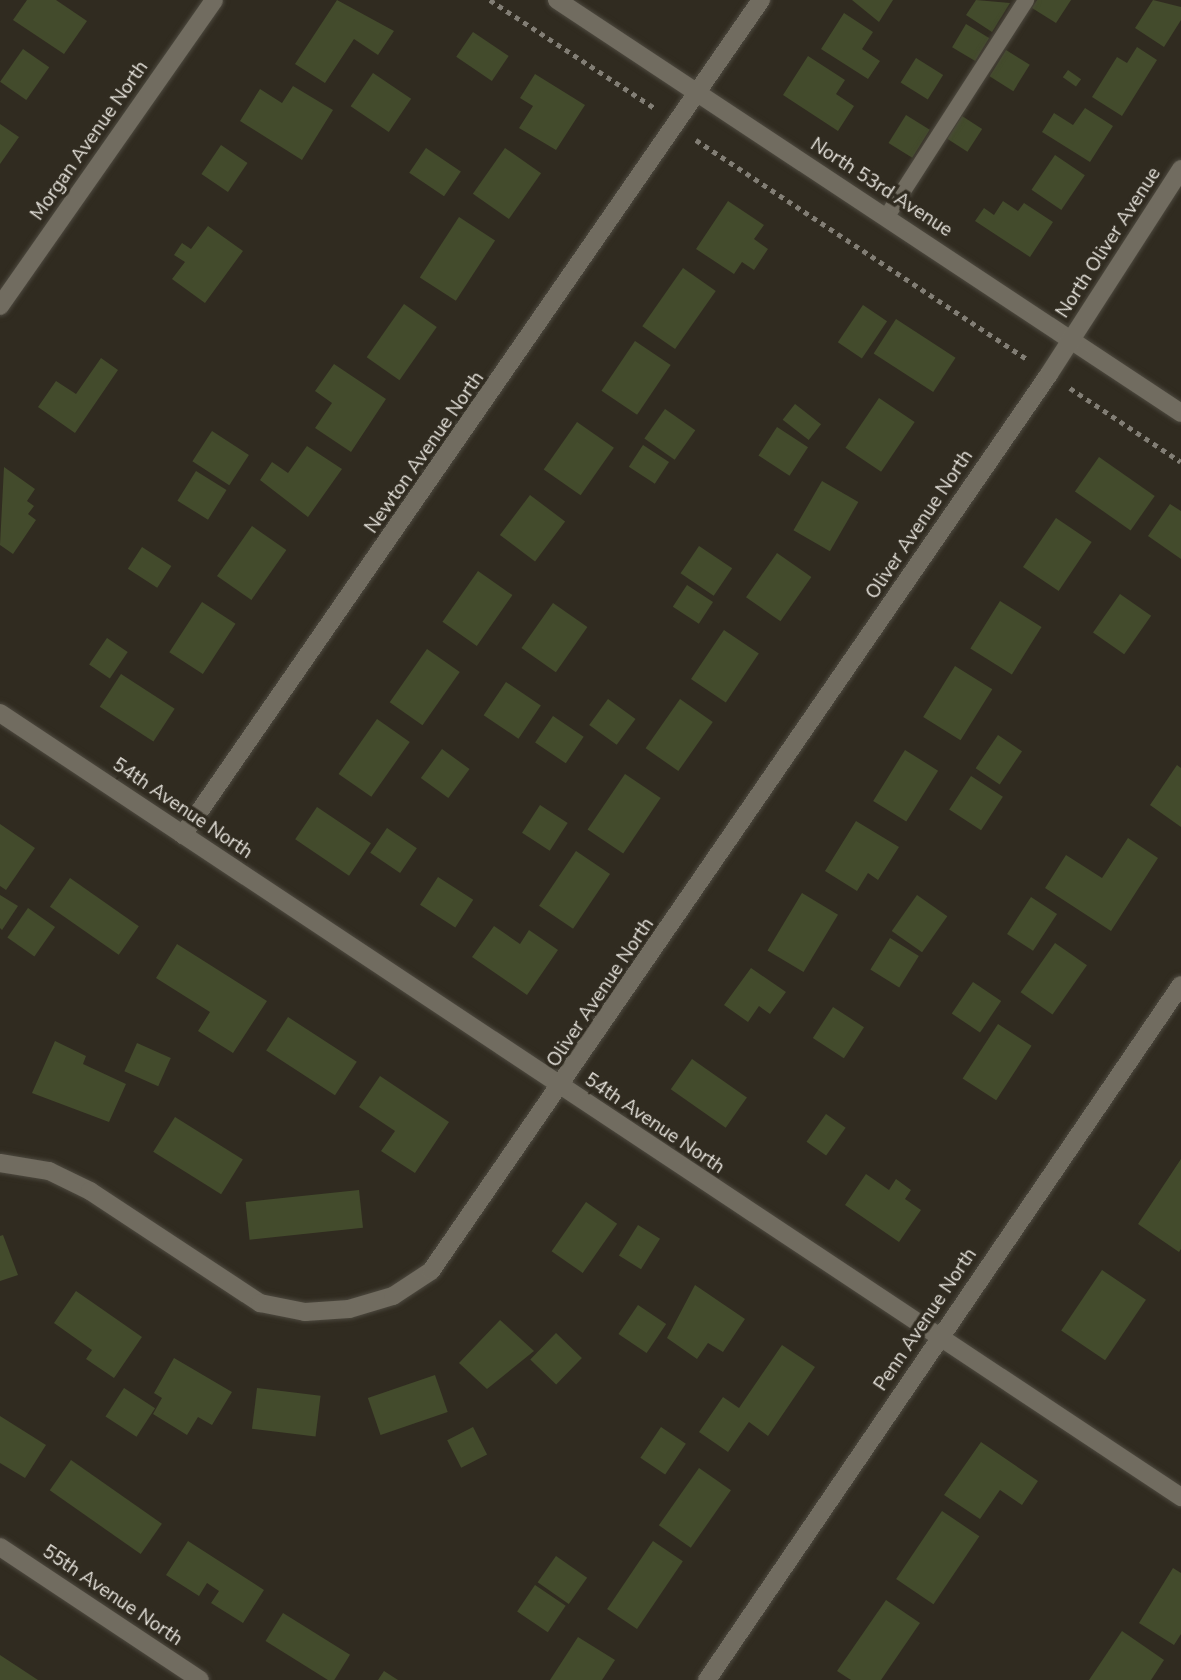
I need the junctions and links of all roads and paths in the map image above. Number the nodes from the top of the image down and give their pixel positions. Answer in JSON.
{"nodes":[{"id":1,"x":214,"y":0,"type":"edge"},
{"id":2,"x":490,"y":0,"type":"edge"},
{"id":3,"x":557,"y":0,"type":"edge"},
{"id":4,"x":761,"y":0,"type":"edge"},
{"id":5,"x":1026,"y":0,"type":"edge"},
{"id":6,"x":700,"y":95,"type":"junction"},
{"id":7,"x":657,"y":110,"type":"dead end"},
{"id":8,"x":696,"y":140,"type":"dead end"},
{"id":9,"x":1181,"y":169,"type":"edge"},
{"id":10,"x":887,"y":216,"type":"junction"},
{"id":11,"x":0,"y":306,"type":"edge"},
{"id":12,"x":1072,"y":339,"type":"junction"},
{"id":13,"x":1028,"y":360,"type":"dead end"},
{"id":14,"x":1070,"y":388,"type":"dead end"},
{"id":15,"x":1181,"y":413,"type":"edge"},
{"id":16,"x":1181,"y":462,"type":"edge"},
{"id":17,"x":0,"y":713,"type":"edge"},
{"id":18,"x":183,"y":835,"type":"junction"},
{"id":19,"x":1181,"y":985,"type":"edge"},
{"id":20,"x":562,"y":1088,"type":"junction"},
{"id":21,"x":0,"y":1163,"type":"edge"},
{"id":22,"x":938,"y":1339,"type":"junction"},
{"id":23,"x":1181,"y":1497,"type":"edge"},
{"id":24,"x":0,"y":1548,"type":"edge"},
{"id":25,"x":200,"y":1680,"type":"edge"},
{"id":26,"x":707,"y":1680,"type":"edge"}],
"edges":[{"from":1,"to":11,"type":"street","name":"Morgan Avenue North"},
{"from":2,"to":7,"type":"path"},
{"from":3,"to":6,"type":"street","name":"North 53rd Avenue"},
{"from":4,"to":6,"type":"street","name":"Newton Avenue North"},
{"from":5,"to":10,"type":"lane"},
{"from":6,"to":10,"type":"street","name":"North 53rd Avenue"},
{"from":6,"to":18,"type":"street","name":"Newton Avenue North"},
{"from":8,"to":13,"type":"path"},
{"from":9,"to":12,"type":"street","name":"North Oliver Avenue"},
{"from":10,"to":12,"type":"street","name":"North 53rd Avenue"},
{"from":12,"to":15,"type":"street","name":"North 53rd Avenue"},
{"from":12,"to":20,"type":"street","name":"Oliver Avenue North"},
{"from":14,"to":16,"type":"path"},
{"from":17,"to":18,"type":"street","name":"54th Avenue North"},
{"from":18,"to":20,"type":"street","name":"54th Avenue North"},
{"from":19,"to":22,"type":"street","name":"Penn Avenue North"},
{"from":20,"to":21,"type":"street","name":"Oliver Avenue North"},
{"from":20,"to":22,"type":"street","name":"54th Avenue North"},
{"from":22,"to":23,"type":"street","name":"54th Avenue North"},
{"from":22,"to":26,"type":"street","name":"Penn Avenue North"},
{"from":24,"to":25,"type":"street","name":"55th Avenue North"}]}
